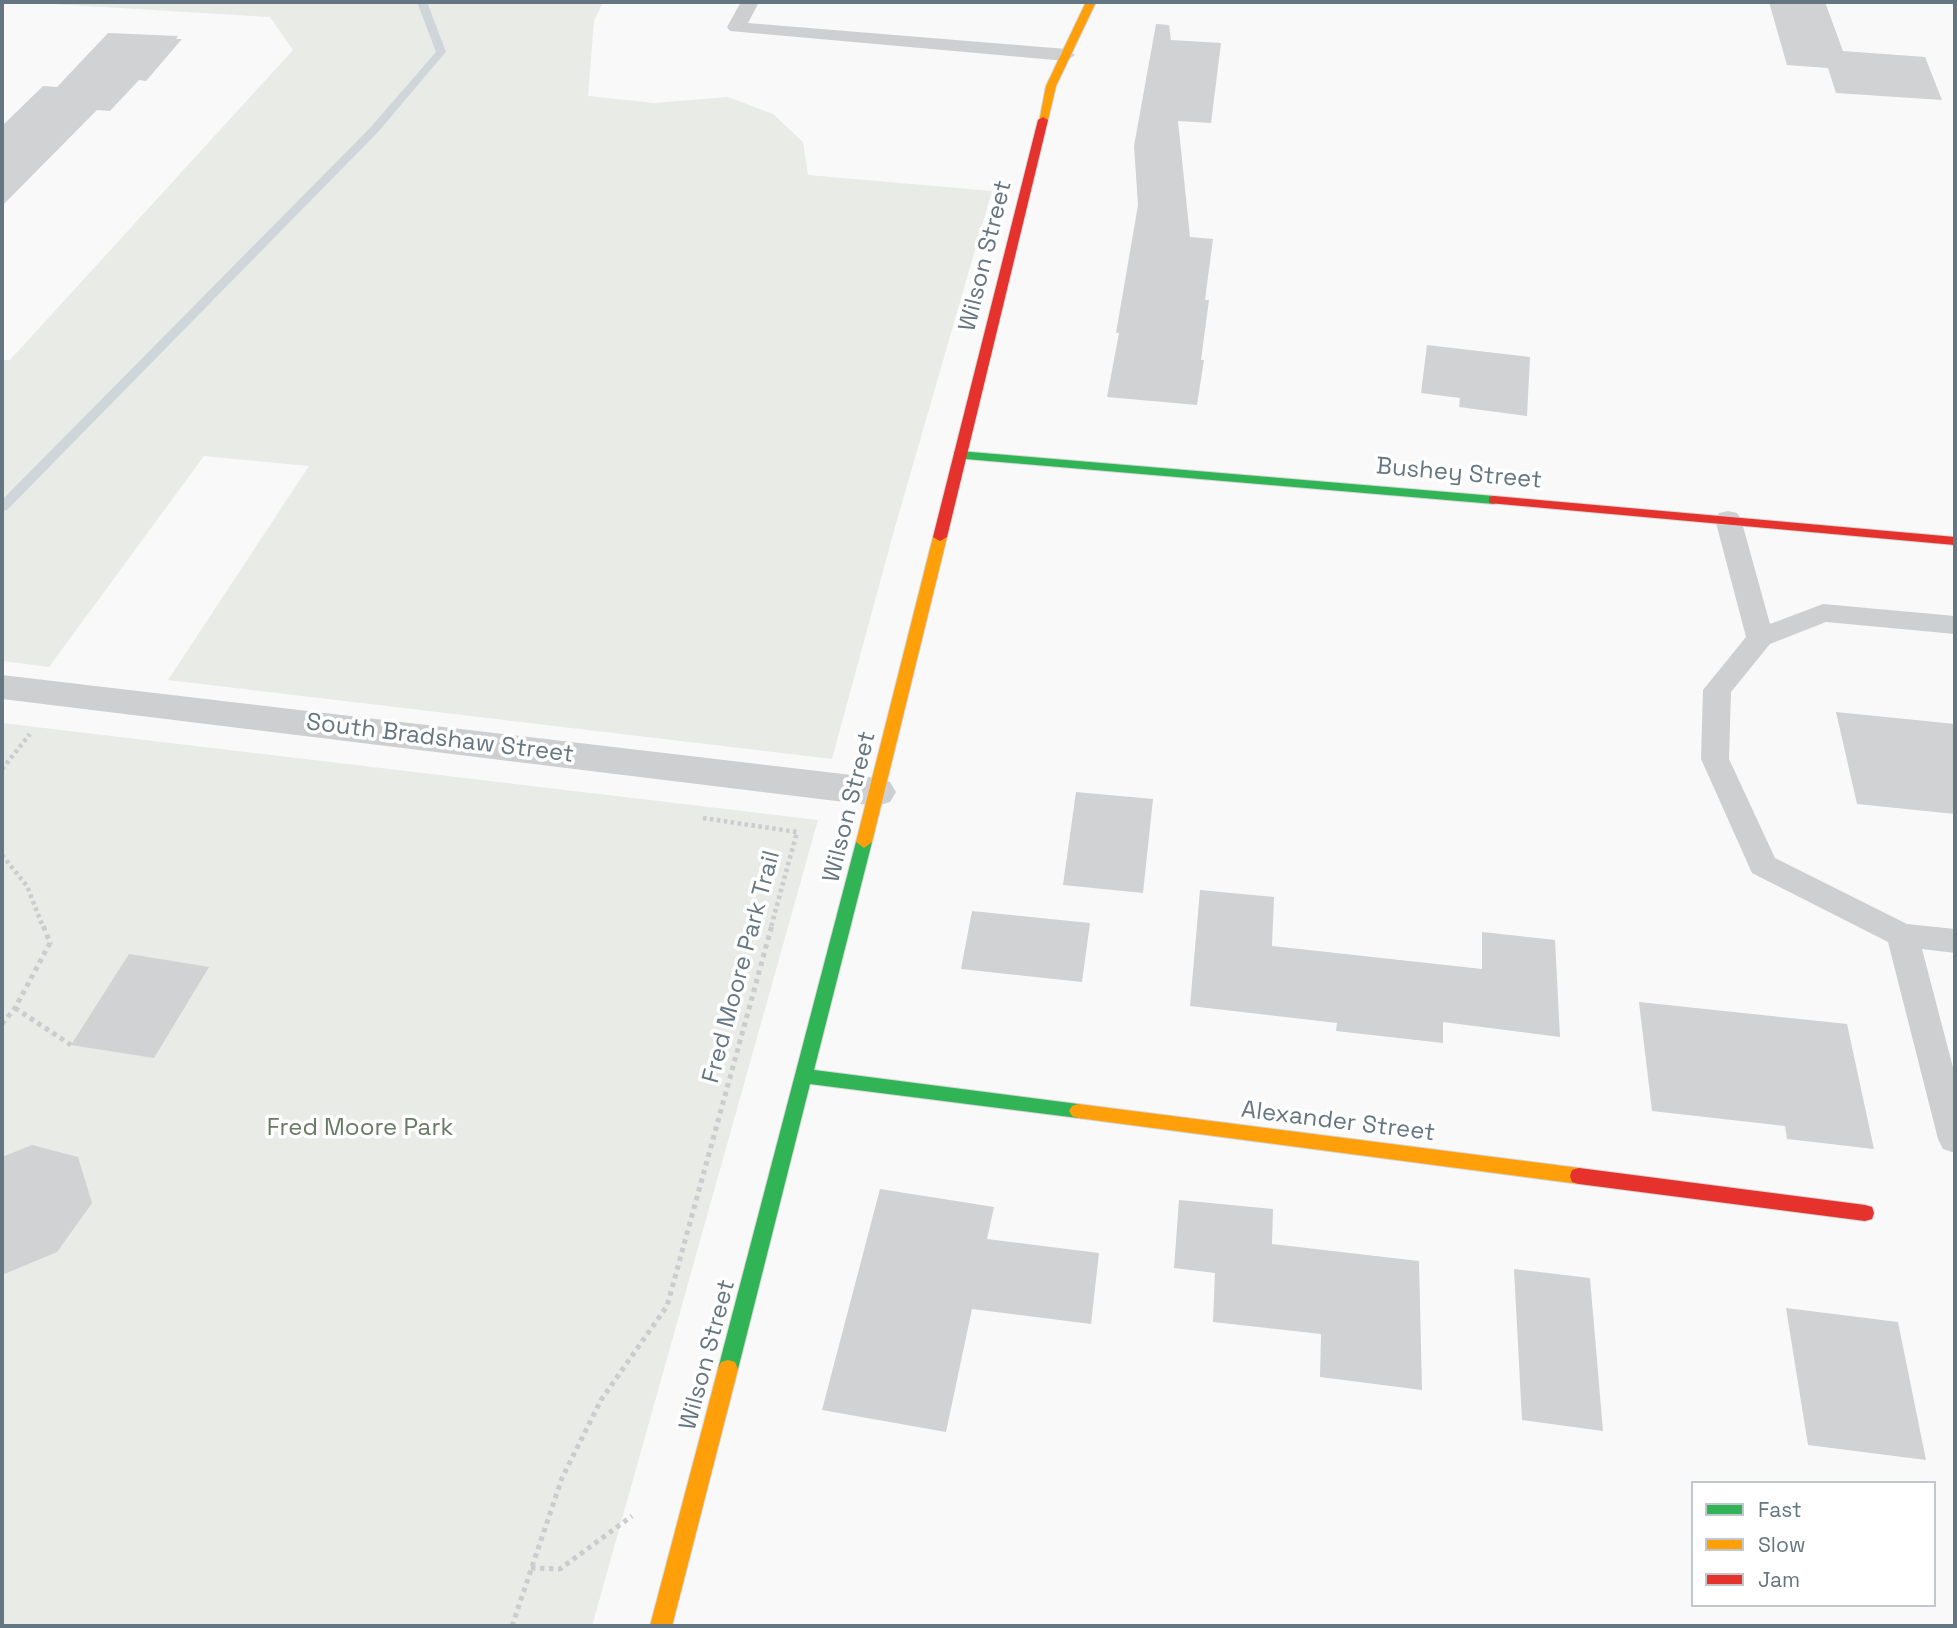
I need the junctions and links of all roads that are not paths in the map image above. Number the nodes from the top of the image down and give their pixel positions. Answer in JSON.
{"nodes":[{"id":1,"x":750,"y":2,"type":"edge"},
{"id":2,"x":1091,"y":2,"type":"edge"},
{"id":3,"x":1066,"y":55,"type":"junction"},
{"id":4,"x":959,"y":455,"type":"junction"},
{"id":5,"x":1728,"y":519,"type":"junction"},
{"id":6,"x":1955,"y":541,"type":"edge"},
{"id":7,"x":1955,"y":625,"type":"edge"},
{"id":8,"x":1760,"y":638,"type":"junction"},
{"id":9,"x":2,"y":687,"type":"edge"},
{"id":10,"x":877,"y":792,"type":"junction"},
{"id":11,"x":1902,"y":935,"type":"junction"},
{"id":12,"x":1955,"y":941,"type":"edge"},
{"id":13,"x":1944,"y":1051,"type":"edge"},
{"id":14,"x":805,"y":1076,"type":"junction"},
{"id":15,"x":1955,"y":1139,"type":"edge"},
{"id":16,"x":1865,"y":1213,"type":"dead end"},
{"id":17,"x":660,"y":1626,"type":"edge"}],
"edges":[{"from":1,"to":3,"type":"lane"},
{"from":2,"to":3,"type":"street","name":"Wilson Street"},
{"from":3,"to":4,"type":"street","name":"Wilson Street"},
{"from":4,"to":5,"type":"street","name":"Bushey Street"},
{"from":4,"to":10,"type":"street","name":"Wilson Street"},
{"from":5,"to":6,"type":"street","name":"Bushey Street"},
{"from":5,"to":8,"type":"lane"},
{"from":7,"to":8,"type":"lane"},
{"from":8,"to":11,"type":"lane"},
{"from":9,"to":10,"type":"street","name":"South Bradshaw Street"},
{"from":10,"to":14,"type":"street","name":"Wilson Street"},
{"from":11,"to":12,"type":"lane"},
{"from":11,"to":13,"type":"lane"},
{"from":13,"to":15,"type":"lane"},
{"from":14,"to":16,"type":"street","name":"Alexander Street"},
{"from":14,"to":17,"type":"street","name":"Wilson Street"}]}
